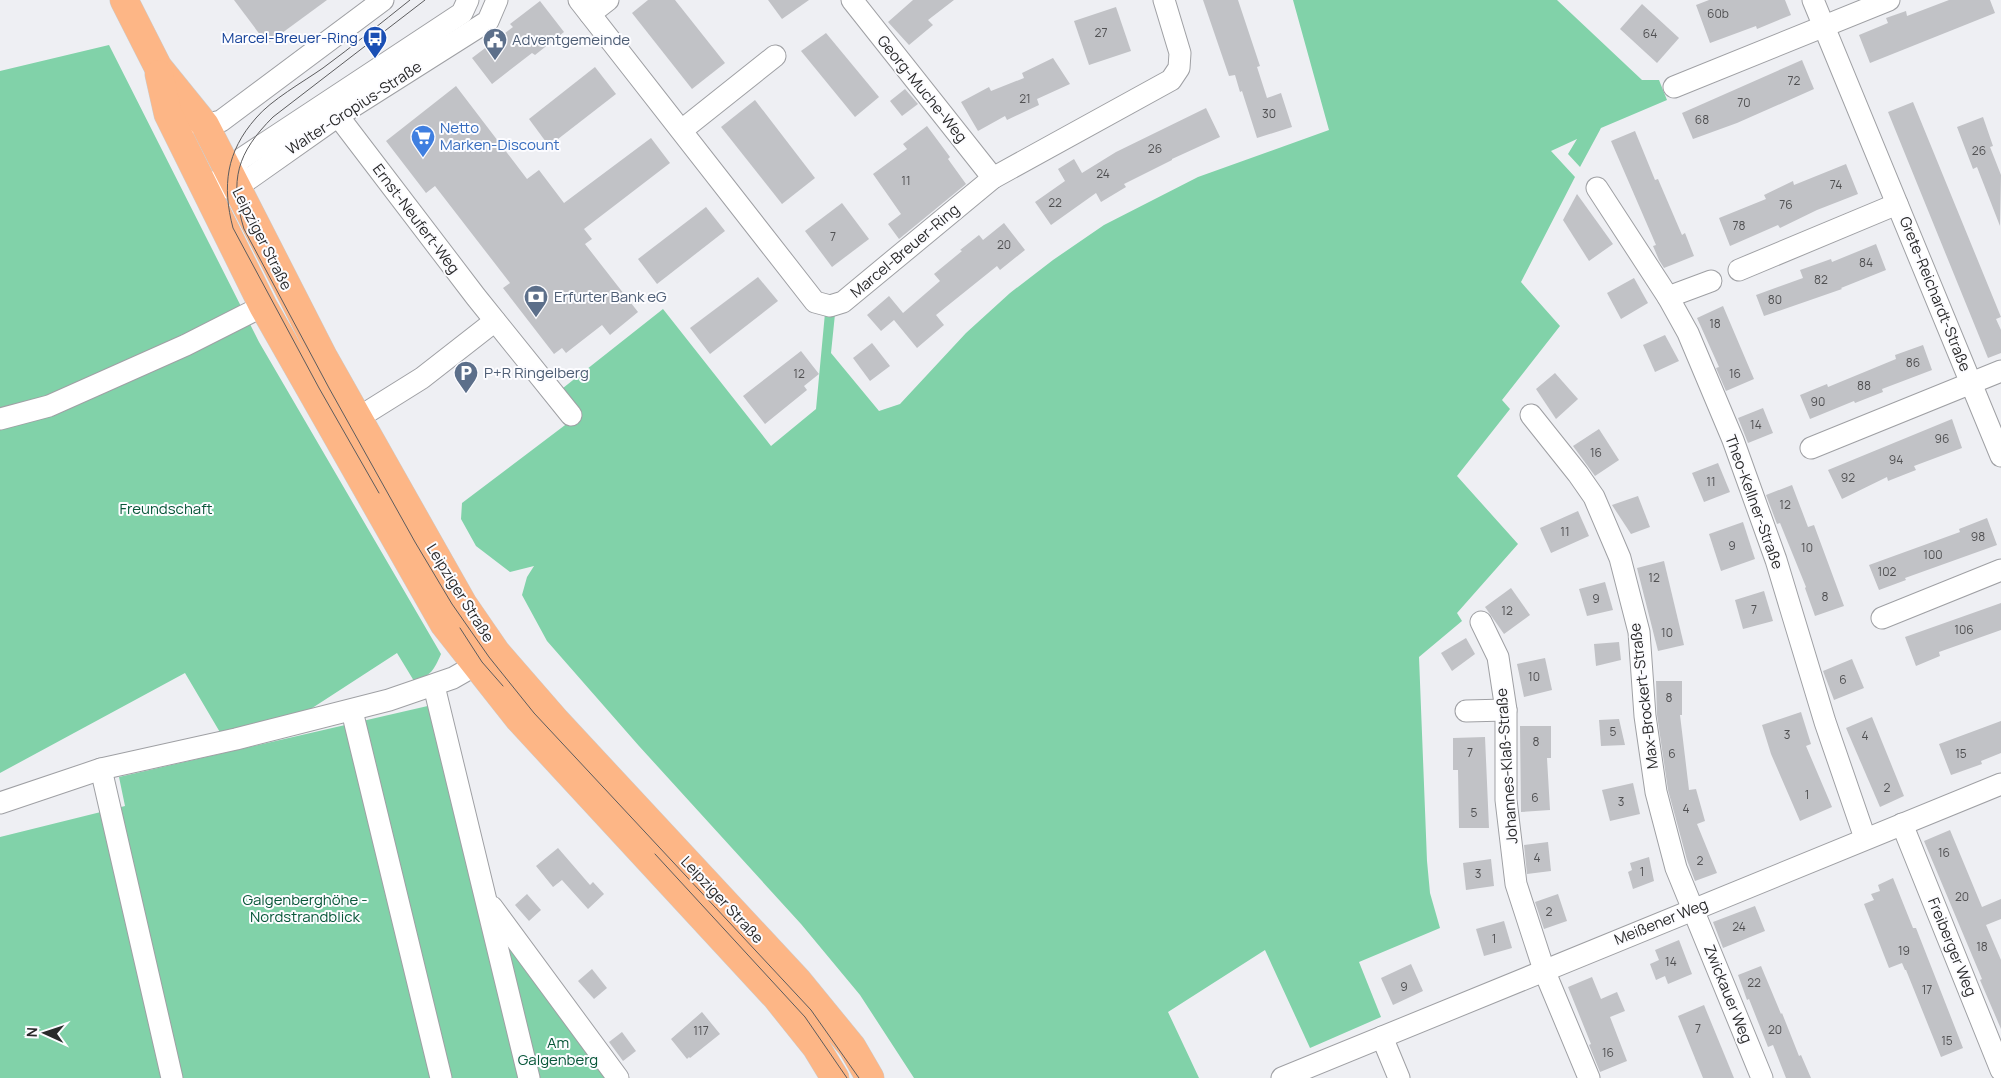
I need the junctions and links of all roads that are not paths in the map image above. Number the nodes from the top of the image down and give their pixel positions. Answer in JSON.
{"nodes":[{"id":1,"x":124,"y":0,"type":"edge"},
{"id":2,"x":364,"y":0,"type":"edge"},
{"id":3,"x":383,"y":0,"type":"edge"},
{"id":4,"x":468,"y":0,"type":"edge"},
{"id":5,"x":497,"y":0,"type":"edge"},
{"id":6,"x":608,"y":0,"type":"edge"},
{"id":7,"x":852,"y":0,"type":"edge"},
{"id":8,"x":1164,"y":0,"type":"edge"},
{"id":9,"x":1813,"y":0,"type":"edge"},
{"id":10,"x":1889,"y":0,"type":"edge"},
{"id":11,"x":585,"y":7,"type":"edge"},
{"id":12,"x":1824,"y":26,"type":"junction"},
{"id":13,"x":775,"y":56,"type":"dead end"},
{"id":14,"x":158,"y":67,"type":"junction"},
{"id":15,"x":1674,"y":87,"type":"dead end"},
{"id":16,"x":168,"y":114,"type":"junction"},
{"id":17,"x":338,"y":116,"type":"junction"},
{"id":18,"x":204,"y":125,"type":"junction"},
{"id":19,"x":682,"y":130,"type":"junction"},
{"id":20,"x":993,"y":178,"type":"junction"},
{"id":21,"x":214,"y":182,"type":"junction"},
{"id":22,"x":1597,"y":188,"type":"dead end"},
{"id":23,"x":1898,"y":204,"type":"junction"},
{"id":24,"x":1739,"y":270,"type":"dead end"},
{"id":25,"x":1711,"y":280,"type":"dead end"},
{"id":26,"x":1668,"y":298,"type":"junction"},
{"id":27,"x":264,"y":306,"type":"junction"},
{"id":28,"x":495,"y":321,"type":"junction"},
{"id":29,"x":2001,"y":371,"type":"edge"},
{"id":30,"x":1972,"y":384,"type":"junction"},
{"id":31,"x":571,"y":415,"type":"dead end"},
{"id":32,"x":1531,"y":415,"type":"dead end"},
{"id":33,"x":358,"y":418,"type":"junction"},
{"id":34,"x":0,"y":419,"type":"edge"},
{"id":35,"x":1811,"y":448,"type":"dead end"},
{"id":36,"x":2001,"y":456,"type":"edge"},
{"id":37,"x":2001,"y":570,"type":"edge"},
{"id":38,"x":1882,"y":618,"type":"dead end"},
{"id":39,"x":1481,"y":622,"type":"dead end"},
{"id":40,"x":486,"y":658,"type":"junction"},
{"id":41,"x":434,"y":686,"type":"junction"},
{"id":42,"x":352,"y":710,"type":"junction"},
{"id":43,"x":1506,"y":710,"type":"junction"},
{"id":44,"x":1466,"y":711,"type":"dead end"},
{"id":45,"x":101,"y":769,"type":"junction"},
{"id":46,"x":2001,"y":784,"type":"edge"},
{"id":47,"x":0,"y":803,"type":"edge"},
{"id":48,"x":1902,"y":824,"type":"junction"},
{"id":49,"x":1865,"y":838,"type":"junction"},
{"id":50,"x":487,"y":900,"type":"junction"},
{"id":51,"x":1694,"y":909,"type":"junction"},
{"id":52,"x":1544,"y":970,"type":"junction"},
{"id":53,"x":1382,"y":1037,"type":"junction"},
{"id":54,"x":1322,"y":1061,"type":"junction"},
{"id":55,"x":2001,"y":1070,"type":"edge"},
{"id":56,"x":172,"y":1078,"type":"edge"},
{"id":57,"x":440,"y":1078,"type":"edge"},
{"id":58,"x":529,"y":1078,"type":"edge"},
{"id":59,"x":618,"y":1078,"type":"edge"},
{"id":60,"x":835,"y":1078,"type":"edge"},
{"id":61,"x":870,"y":1078,"type":"edge"},
{"id":62,"x":1265,"y":1078,"type":"edge"},
{"id":63,"x":1282,"y":1078,"type":"edge"},
{"id":64,"x":1398,"y":1078,"type":"edge"},
{"id":65,"x":1589,"y":1078,"type":"edge"},
{"id":66,"x":1762,"y":1078,"type":"edge"}],
"edges":[{"from":1,"to":14,"type":"main road","name":"Leipziger Straße"},
{"from":2,"to":18,"type":"street"},
{"from":3,"to":18,"type":"street"},
{"from":4,"to":21,"type":"street"},
{"from":5,"to":17,"type":"street","name":"Walter-Gropius-Straße"},
{"from":6,"to":11,"type":"street"},
{"from":7,"to":20,"type":"street","name":"Georg-Muche-Weg"},
{"from":8,"to":20,"type":"street","name":"Marcel-Breuer-Ring"},
{"from":9,"to":12,"type":"street","name":"Grete-Reichardt-Straße"},
{"from":10,"to":12,"type":"street"},
{"from":11,"to":19,"type":"street","name":"Marcel-Breuer-Ring"},
{"from":12,"to":15,"type":"street"},
{"from":12,"to":23,"type":"street","name":"Grete-Reichardt-Straße"},
{"from":13,"to":19,"type":"street"},
{"from":14,"to":16,"type":"main road","name":"Leipziger Straße"},
{"from":14,"to":18,"type":"main road","name":"Leipziger Straße"},
{"from":16,"to":18,"type":"street"},
{"from":16,"to":21,"type":"main road","name":"Leipziger Straße"},
{"from":17,"to":21,"type":"street","name":"Walter-Gropius-Straße"},
{"from":17,"to":28,"type":"street","name":"Ernst-Neufert-Weg"},
{"from":18,"to":21,"type":"main road","name":"Leipziger Straße"},
{"from":18,"to":21,"type":"street"},
{"from":19,"to":20,"type":"street","name":"Marcel-Breuer-Ring"},
{"from":21,"to":27,"type":"main road","name":"Leipziger Straße"},
{"from":21,"to":33,"type":"main road","name":"Leipziger Straße"},
{"from":22,"to":26,"type":"street","name":"Theo-Kellner-Straße"},
{"from":23,"to":24,"type":"street","name":"Grete-Reichardt-Straße"},
{"from":23,"to":30,"type":"street","name":"Grete-Reichardt-Straße"},
{"from":25,"to":26,"type":"street"},
{"from":26,"to":49,"type":"street","name":"Theo-Kellner-Straße"},
{"from":27,"to":34,"type":"street"},
{"from":27,"to":40,"type":"main road","name":"Leipziger Straße"},
{"from":28,"to":31,"type":"street","name":"Ernst-Neufert-Weg"},
{"from":28,"to":33,"type":"street"},
{"from":29,"to":30,"type":"street"},
{"from":30,"to":35,"type":"street","name":"Grete-Reichardt-Straße"},
{"from":30,"to":36,"type":"street","name":"Grete-Reichardt-Straße"},
{"from":32,"to":51,"type":"street","name":"Max-Brockert-Straße"},
{"from":33,"to":40,"type":"main road","name":"Leipziger Straße"},
{"from":37,"to":38,"type":"street"},
{"from":39,"to":43,"type":"street","name":"Johannes-Klaß-Straße"},
{"from":40,"to":41,"type":"street"},
{"from":40,"to":60,"type":"main road","name":"Leipziger Straße"},
{"from":40,"to":61,"type":"main road","name":"Leipziger Straße"},
{"from":41,"to":42,"type":"street"},
{"from":41,"to":50,"type":"street"},
{"from":42,"to":45,"type":"street"},
{"from":42,"to":57,"type":"street"},
{"from":43,"to":44,"type":"street"},
{"from":43,"to":52,"type":"street","name":"Johannes-Klaß-Straße"},
{"from":45,"to":47,"type":"street"},
{"from":45,"to":56,"type":"street"},
{"from":46,"to":48,"type":"street","name":"Meißener Weg"},
{"from":48,"to":49,"type":"street","name":"Meißener Weg"},
{"from":48,"to":55,"type":"street","name":"Freiberger Weg"},
{"from":49,"to":51,"type":"street","name":"Meißener Weg"},
{"from":50,"to":58,"type":"street"},
{"from":50,"to":59,"type":"street"},
{"from":51,"to":52,"type":"street","name":"Meißener Weg"},
{"from":51,"to":66,"type":"street","name":"Zwickauer Weg"},
{"from":52,"to":53,"type":"street","name":"Meißener Weg"},
{"from":52,"to":65,"type":"street","name":"Johannes-Klaß-Straße"},
{"from":53,"to":54,"type":"street","name":"Meißener Weg"},
{"from":53,"to":64,"type":"street"},
{"from":54,"to":62,"type":"street","name":"Meißener Weg"},
{"from":54,"to":63,"type":"street","name":"Meißener Weg"}]}
